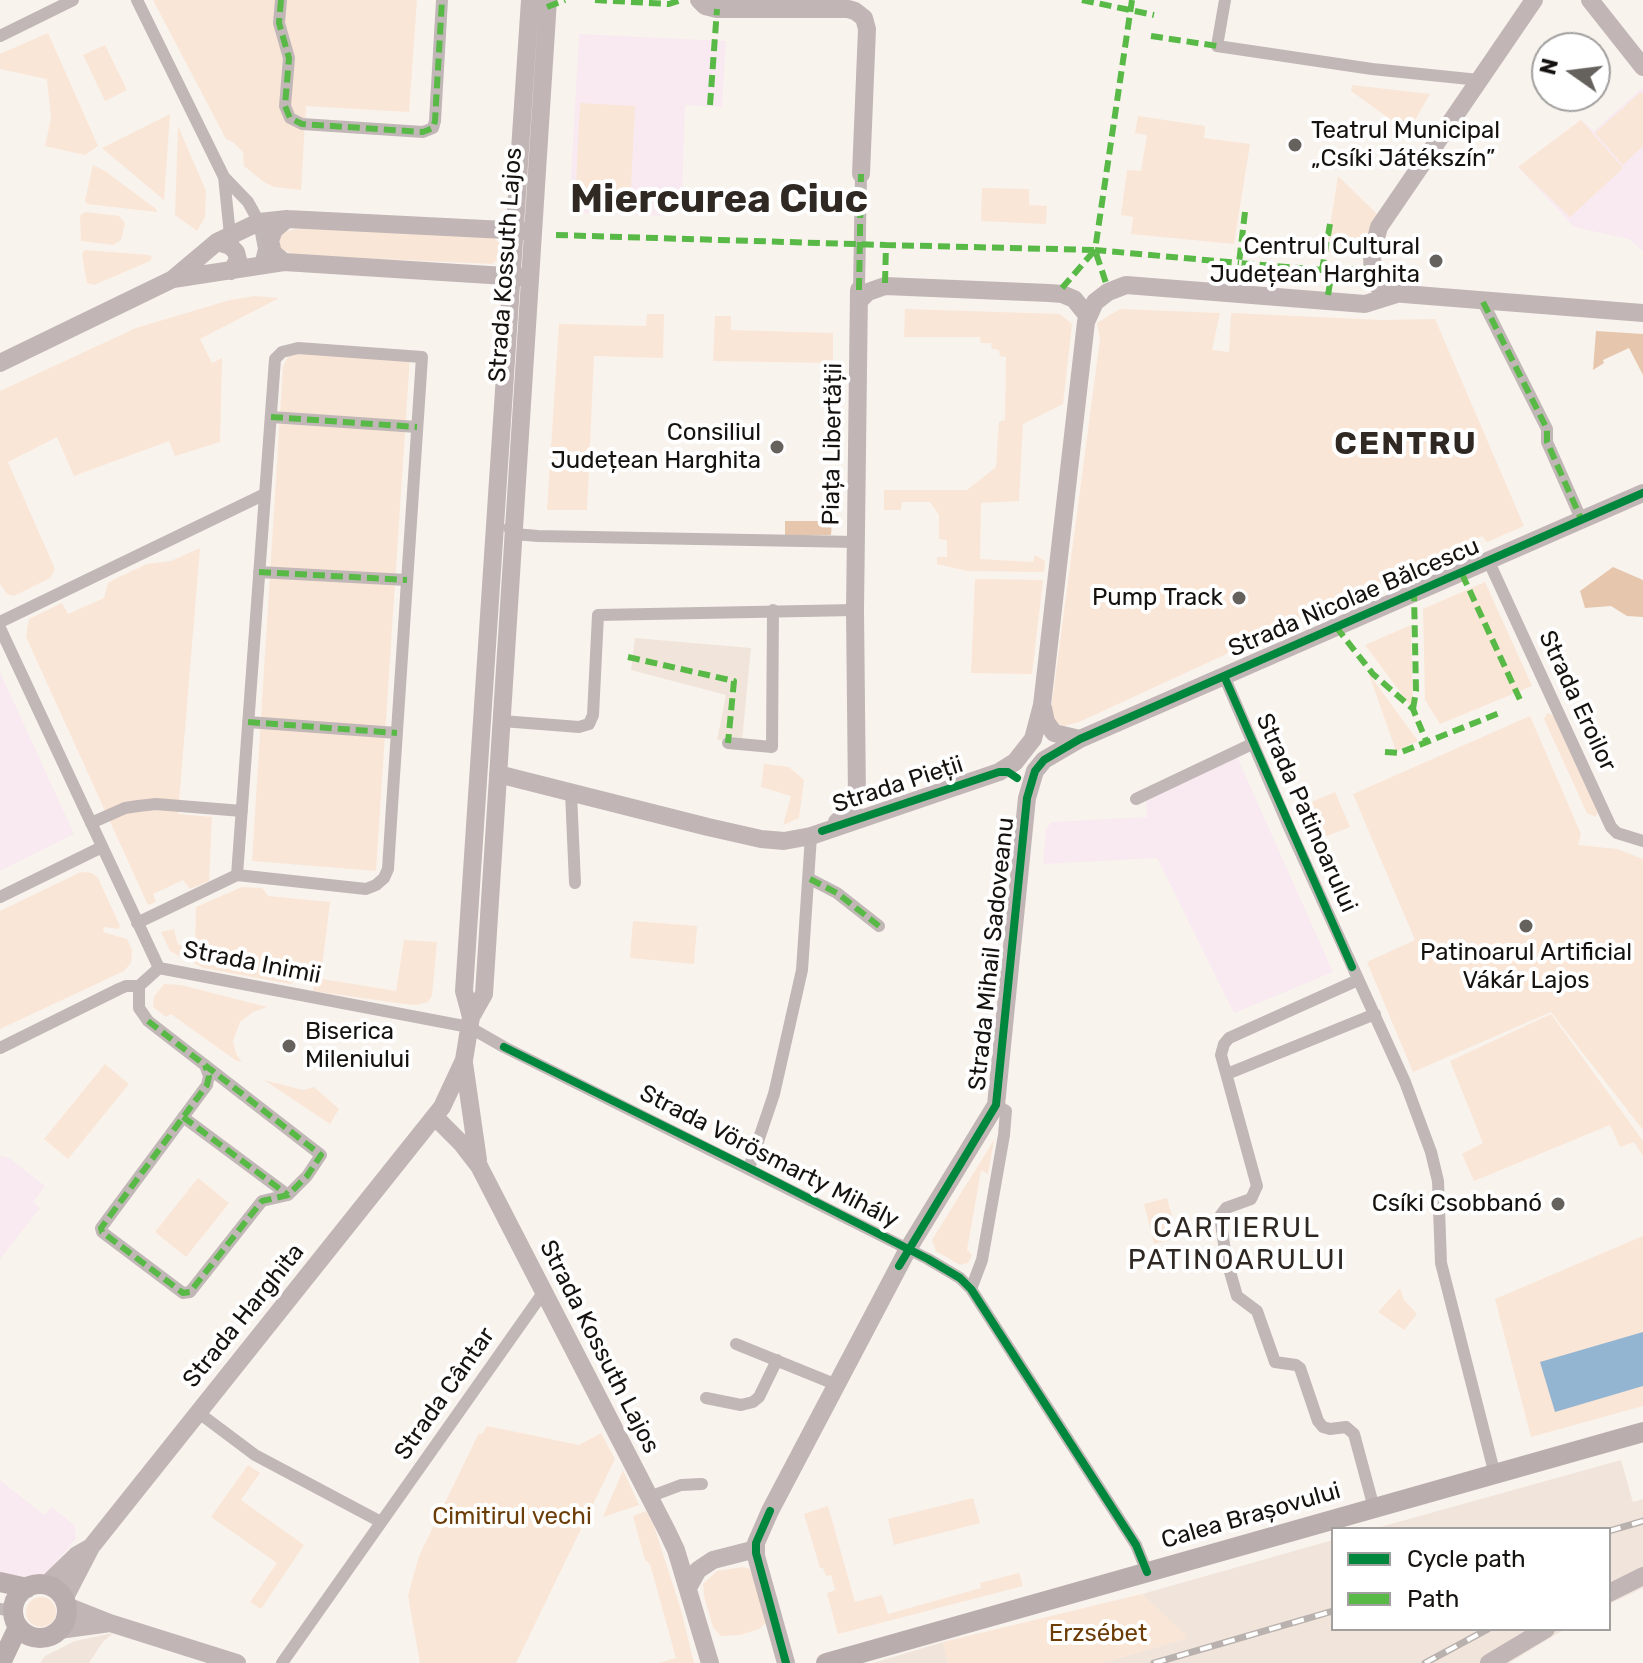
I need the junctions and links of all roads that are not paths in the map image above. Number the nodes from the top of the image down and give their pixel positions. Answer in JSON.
{"nodes":[{"id":1,"x":73,"y":0,"type":"edge"},
{"id":2,"x":137,"y":0,"type":"edge"},
{"id":3,"x":281,"y":0,"type":"edge"},
{"id":4,"x":442,"y":0,"type":"edge"},
{"id":5,"x":699,"y":0,"type":"edge"},
{"id":6,"x":1225,"y":0,"type":"edge"},
{"id":7,"x":1534,"y":0,"type":"edge"},
{"id":8,"x":1590,"y":0,"type":"edge"},
{"id":9,"x":859,"y":5,"type":"edge"},
{"id":10,"x":538,"y":6,"type":"edge"},
{"id":11,"x":0,"y":36,"type":"edge"},
{"id":12,"x":1643,"y":67,"type":"edge"},
{"id":13,"x":1479,"y":80,"type":"junction"},
{"id":14,"x":861,"y":174,"type":"joint"},
{"id":15,"x":224,"y":177,"type":"junction"},
{"id":16,"x":248,"y":202,"type":"junction"},
{"id":17,"x":287,"y":219,"type":"junction"},
{"id":18,"x":259,"y":222,"type":"junction"},
{"id":19,"x":522,"y":231,"type":"junction"},
{"id":20,"x":224,"y":239,"type":"junction"},
{"id":21,"x":284,"y":262,"type":"junction"},
{"id":22,"x":258,"y":267,"type":"junction"},
{"id":23,"x":231,"y":271,"type":"junction"},
{"id":24,"x":519,"y":277,"type":"junction"},
{"id":25,"x":173,"y":279,"type":"junction"},
{"id":26,"x":1397,"y":294,"type":"junction"},
{"id":27,"x":859,"y":296,"type":"junction"},
{"id":28,"x":1483,"y":302,"type":"junction"},
{"id":29,"x":1643,"y":313,"type":"edge"},
{"id":30,"x":1087,"y":315,"type":"junction"},
{"id":31,"x":0,"y":363,"type":"edge"},
{"id":32,"x":271,"y":417,"type":"junction"},
{"id":33,"x":417,"y":427,"type":"junction"},
{"id":34,"x":1643,"y":493,"type":"edge"},
{"id":35,"x":265,"y":494,"type":"junction"},
{"id":36,"x":496,"y":504,"type":"junction"},
{"id":37,"x":1582,"y":521,"type":"junction"},
{"id":38,"x":514,"y":534,"type":"junction"},
{"id":39,"x":856,"y":542,"type":"junction"},
{"id":40,"x":1489,"y":562,"type":"junction"},
{"id":41,"x":259,"y":572,"type":"junction"},
{"id":42,"x":407,"y":580,"type":"junction"},
{"id":43,"x":773,"y":610,"type":"junction"},
{"id":44,"x":855,"y":610,"type":"junction"},
{"id":45,"x":0,"y":625,"type":"edge"},
{"id":46,"x":1224,"y":676,"type":"junction"},
{"id":47,"x":1042,"y":705,"type":"junction"},
{"id":48,"x":502,"y":721,"type":"junction"},
{"id":49,"x":248,"y":722,"type":"junction"},
{"id":50,"x":397,"y":733,"type":"junction"},
{"id":51,"x":1080,"y":739,"type":"junction"},
{"id":52,"x":728,"y":743,"type":"dead end"},
{"id":53,"x":1252,"y":744,"type":"junction"},
{"id":54,"x":999,"y":772,"type":"junction"},
{"id":55,"x":498,"y":774,"type":"junction"},
{"id":56,"x":571,"y":793,"type":"junction"},
{"id":57,"x":1027,"y":798,"type":"junction"},
{"id":58,"x":857,"y":799,"type":"junction"},
{"id":59,"x":1136,"y":799,"type":"dead end"},
{"id":60,"x":888,"y":809,"type":"junction"},
{"id":61,"x":242,"y":811,"type":"junction"},
{"id":62,"x":91,"y":823,"type":"junction"},
{"id":63,"x":820,"y":833,"type":"junction"},
{"id":64,"x":1643,"y":841,"type":"edge"},
{"id":65,"x":102,"y":847,"type":"junction"},
{"id":66,"x":237,"y":875,"type":"junction"},
{"id":67,"x":810,"y":879,"type":"junction"},
{"id":68,"x":575,"y":883,"type":"dead end"},
{"id":69,"x":0,"y":897,"type":"edge"},
{"id":70,"x":137,"y":923,"type":"junction"},
{"id":71,"x":879,"y":926,"type":"dead end"},
{"id":72,"x":159,"y":968,"type":"junction"},
{"id":73,"x":1358,"y":980,"type":"junction"},
{"id":74,"x":139,"y":986,"type":"junction"},
{"id":75,"x":1375,"y":1014,"type":"junction"},
{"id":76,"x":470,"y":1022,"type":"junction"},
{"id":77,"x":0,"y":1048,"type":"edge"},
{"id":78,"x":464,"y":1060,"type":"junction"},
{"id":79,"x":205,"y":1065,"type":"junction"},
{"id":80,"x":1227,"y":1074,"type":"junction"},
{"id":81,"x":996,"y":1105,"type":"junction"},
{"id":82,"x":183,"y":1117,"type":"junction"},
{"id":83,"x":435,"y":1117,"type":"junction"},
{"id":84,"x":479,"y":1166,"type":"junction"},
{"id":85,"x":749,"y":1168,"type":"junction"},
{"id":86,"x":288,"y":1195,"type":"junction"},
{"id":87,"x":908,"y":1249,"type":"junction"},
{"id":88,"x":971,"y":1289,"type":"junction"},
{"id":89,"x":545,"y":1290,"type":"junction"},
{"id":90,"x":736,"y":1344,"type":"dead end"},
{"id":91,"x":777,"y":1360,"type":"junction"},
{"id":92,"x":837,"y":1385,"type":"junction"},
{"id":93,"x":706,"y":1398,"type":"dead end"},
{"id":94,"x":199,"y":1413,"type":"junction"},
{"id":95,"x":1643,"y":1432,"type":"edge"},
{"id":96,"x":1495,"y":1475,"type":"junction"},
{"id":97,"x":702,"y":1484,"type":"dead end"},
{"id":98,"x":649,"y":1497,"type":"junction"},
{"id":99,"x":1374,"y":1508,"type":"junction"},
{"id":100,"x":381,"y":1522,"type":"junction"},
{"id":101,"x":91,"y":1547,"type":"junction"},
{"id":102,"x":756,"y":1549,"type":"junction"},
{"id":103,"x":676,"y":1550,"type":"junction"},
{"id":104,"x":713,"y":1560,"type":"junction"},
{"id":105,"x":1147,"y":1572,"type":"junction"},
{"id":106,"x":1643,"y":1576,"type":"edge"},
{"id":107,"x":0,"y":1582,"type":"edge"},
{"id":108,"x":37,"y":1587,"type":"junction"},
{"id":109,"x":688,"y":1588,"type":"junction"},
{"id":110,"x":1611,"y":1592,"type":"edge"},
{"id":111,"x":66,"y":1603,"type":"junction"},
{"id":112,"x":14,"y":1616,"type":"edge"},
{"id":113,"x":110,"y":1623,"type":"junction"},
{"id":114,"x":59,"y":1630,"type":"junction"},
{"id":115,"x":1543,"y":1631,"type":"edge"},
{"id":116,"x":2,"y":1661,"type":"edge"},
{"id":117,"x":237,"y":1663,"type":"edge"},
{"id":118,"x":282,"y":1663,"type":"edge"},
{"id":119,"x":710,"y":1663,"type":"edge"},
{"id":120,"x":786,"y":1663,"type":"edge"},
{"id":121,"x":826,"y":1663,"type":"edge"},
{"id":122,"x":1489,"y":1663,"type":"edge"}],
"edges":[{"from":1,"to":11,"type":"street"},
{"from":2,"to":15,"type":"street"},
{"from":3,"to":4,"type":"street"},
{"from":5,"to":9,"type":"street","name":"Piața Libertății"},
{"from":6,"to":13,"type":"street"},
{"from":7,"to":13,"type":"street"},
{"from":8,"to":12,"type":"street"},
{"from":9,"to":14,"type":"street","name":"Piața Libertății"},
{"from":10,"to":19,"type":"street","name":"Strada Kossuth Lajos"},
{"from":13,"to":26,"type":"street"},
{"from":14,"to":27,"type":"street","name":"Piața Libertății"},
{"from":15,"to":16,"type":"street"},
{"from":15,"to":20,"type":"street"},
{"from":16,"to":17,"type":"street"},
{"from":16,"to":18,"type":"street"},
{"from":17,"to":18,"type":"street"},
{"from":17,"to":19,"type":"street"},
{"from":17,"to":21,"type":"street"},
{"from":18,"to":20,"type":"street"},
{"from":18,"to":22,"type":"street"},
{"from":19,"to":24,"type":"street","name":"Strada Kossuth Lajos"},
{"from":20,"to":22,"type":"street"},
{"from":20,"to":23,"type":"street"},
{"from":20,"to":25,"type":"street"},
{"from":21,"to":22,"type":"street"},
{"from":21,"to":24,"type":"street"},
{"from":22,"to":23,"type":"street"},
{"from":23,"to":25,"type":"street"},
{"from":24,"to":36,"type":"street","name":"Strada Kossuth Lajos"},
{"from":24,"to":38,"type":"street","name":"Strada Kossuth Lajos"},
{"from":25,"to":31,"type":"street"},
{"from":26,"to":28,"type":"street"},
{"from":26,"to":30,"type":"street"},
{"from":27,"to":30,"type":"street"},
{"from":27,"to":39,"type":"street","name":"Piața Libertății"},
{"from":28,"to":29,"type":"street"},
{"from":28,"to":37,"type":"street"},
{"from":30,"to":47,"type":"street"},
{"from":32,"to":33,"type":"street"},
{"from":32,"to":33,"type":"street"},
{"from":32,"to":35,"type":"street"},
{"from":33,"to":42,"type":"street"},
{"from":34,"to":37,"type":"street","name":"Strada Nicolae Bălcescu"},
{"from":35,"to":41,"type":"street"},
{"from":35,"to":45,"type":"street"},
{"from":36,"to":38,"type":"street"},
{"from":36,"to":76,"type":"street","name":"Strada Kossuth Lajos"},
{"from":37,"to":40,"type":"street","name":"Strada Nicolae Bălcescu"},
{"from":38,"to":39,"type":"street","name":"Piața Libertății"},
{"from":38,"to":48,"type":"street","name":"Strada Kossuth Lajos"},
{"from":39,"to":44,"type":"street"},
{"from":40,"to":46,"type":"street","name":"Strada Nicolae Bălcescu"},
{"from":40,"to":64,"type":"street","name":"Strada Eroilor"},
{"from":41,"to":42,"type":"street"},
{"from":41,"to":49,"type":"street"},
{"from":42,"to":50,"type":"street"},
{"from":43,"to":44,"type":"street"},
{"from":43,"to":48,"type":"street"},
{"from":43,"to":52,"type":"street"},
{"from":44,"to":58,"type":"street"},
{"from":45,"to":62,"type":"street","name":"Strada Inimii"},
{"from":46,"to":51,"type":"street","name":"Strada Nicolae Bălcescu"},
{"from":46,"to":53,"type":"street","name":"Strada Patinoarului"},
{"from":47,"to":51,"type":"street"},
{"from":47,"to":54,"type":"street","name":"Strada Pieții"},
{"from":48,"to":55,"type":"street","name":"Strada Kossuth Lajos"},
{"from":49,"to":50,"type":"street"},
{"from":49,"to":61,"type":"street"},
{"from":50,"to":66,"type":"street"},
{"from":51,"to":57,"type":"street","name":"Strada Mihail Sadoveanu"},
{"from":53,"to":59,"type":"street"},
{"from":53,"to":73,"type":"street","name":"Strada Patinoarului"},
{"from":54,"to":57,"type":"street"},
{"from":54,"to":60,"type":"street","name":"Strada Pieții"},
{"from":55,"to":56,"type":"street","name":"Strada Pieții"},
{"from":55,"to":76,"type":"street","name":"Strada Kossuth Lajos"},
{"from":56,"to":63,"type":"street","name":"Strada Pieții"},
{"from":56,"to":68,"type":"street"},
{"from":57,"to":81,"type":"street","name":"Strada Mihail Sadoveanu"},
{"from":58,"to":60,"type":"street"},
{"from":58,"to":63,"type":"street"},
{"from":60,"to":63,"type":"street","name":"Strada Pieții"},
{"from":61,"to":62,"type":"street"},
{"from":61,"to":66,"type":"street"},
{"from":62,"to":65,"type":"street","name":"Strada Inimii"},
{"from":63,"to":67,"type":"street"},
{"from":65,"to":69,"type":"street"},
{"from":65,"to":70,"type":"street","name":"Strada Inimii"},
{"from":66,"to":70,"type":"street"},
{"from":67,"to":71,"type":"street"},
{"from":67,"to":85,"type":"street"},
{"from":70,"to":72,"type":"street","name":"Strada Inimii"},
{"from":72,"to":74,"type":"street"},
{"from":72,"to":76,"type":"street","name":"Strada Inimii"},
{"from":73,"to":75,"type":"street","name":"Strada Patinoarului"},
{"from":73,"to":80,"type":"street"},
{"from":74,"to":77,"type":"street"},
{"from":74,"to":79,"type":"street"},
{"from":75,"to":80,"type":"street"},
{"from":75,"to":96,"type":"street","name":"Strada Patinoarului"},
{"from":76,"to":78,"type":"street","name":"Strada Kossuth Lajos"},
{"from":76,"to":85,"type":"street","name":"Strada Vörösmarty Mihály"},
{"from":78,"to":83,"type":"street","name":"Strada Kossuth Lajos"},
{"from":78,"to":84,"type":"street","name":"Strada Kossuth Lajos"},
{"from":79,"to":82,"type":"street"},
{"from":79,"to":86,"type":"street"},
{"from":80,"to":99,"type":"street"},
{"from":81,"to":87,"type":"street","name":"Strada Mihail Sadoveanu"},
{"from":81,"to":88,"type":"street","name":"Strada Mihail Sadoveanu"},
{"from":82,"to":86,"type":"street"},
{"from":82,"to":86,"type":"street"},
{"from":83,"to":84,"type":"street","name":"Strada Kossuth Lajos"},
{"from":83,"to":94,"type":"street","name":"Strada Harghita"},
{"from":84,"to":89,"type":"street","name":"Strada Kossuth Lajos"},
{"from":85,"to":87,"type":"street","name":"Strada Vörösmarty Mihály"},
{"from":87,"to":88,"type":"street","name":"Strada Vörösmarty Mihály"},
{"from":87,"to":92,"type":"street","name":"Strada Mihail Sadoveanu"},
{"from":88,"to":105,"type":"street","name":"Strada Vörösmarty Mihály"},
{"from":89,"to":98,"type":"street","name":"Strada Kossuth Lajos"},
{"from":89,"to":100,"type":"street","name":"Strada Cântar"},
{"from":90,"to":91,"type":"street"},
{"from":91,"to":92,"type":"street"},
{"from":91,"to":93,"type":"street"},
{"from":92,"to":102,"type":"street","name":"Strada Mihail Sadoveanu"},
{"from":94,"to":100,"type":"street"},
{"from":94,"to":101,"type":"street","name":"Strada Harghita"},
{"from":95,"to":96,"type":"main road","name":"Calea Brașovului"},
{"from":96,"to":99,"type":"main road","name":"Calea Brașovului"},
{"from":97,"to":98,"type":"street"},
{"from":98,"to":103,"type":"street","name":"Strada Kossuth Lajos"},
{"from":99,"to":105,"type":"main road","name":"Calea Brașovului"},
{"from":100,"to":118,"type":"street","name":"Strada Cântar"},
{"from":101,"to":108,"type":"street","name":"Strada Harghita"},
{"from":101,"to":111,"type":"street","name":"Strada Harghita"},
{"from":102,"to":104,"type":"street"},
{"from":102,"to":120,"type":"street"},
{"from":103,"to":104,"type":"street"},
{"from":103,"to":109,"type":"street","name":"Strada Kossuth Lajos"},
{"from":104,"to":109,"type":"street"},
{"from":105,"to":121,"type":"main road","name":"Calea Brașovului"},
{"from":106,"to":110,"type":"street"},
{"from":107,"to":108,"type":"main road"},
{"from":108,"to":111,"type":"main road"},
{"from":108,"to":112,"type":"main road"},
{"from":109,"to":119,"type":"street","name":"Strada Kossuth Lajos"},
{"from":111,"to":113,"type":"street"},
{"from":111,"to":114,"type":"main road"},
{"from":112,"to":114,"type":"main road"},
{"from":112,"to":116,"type":"main road"},
{"from":113,"to":114,"type":"street"},
{"from":113,"to":117,"type":"street"},
{"from":115,"to":122,"type":"street"}]}
